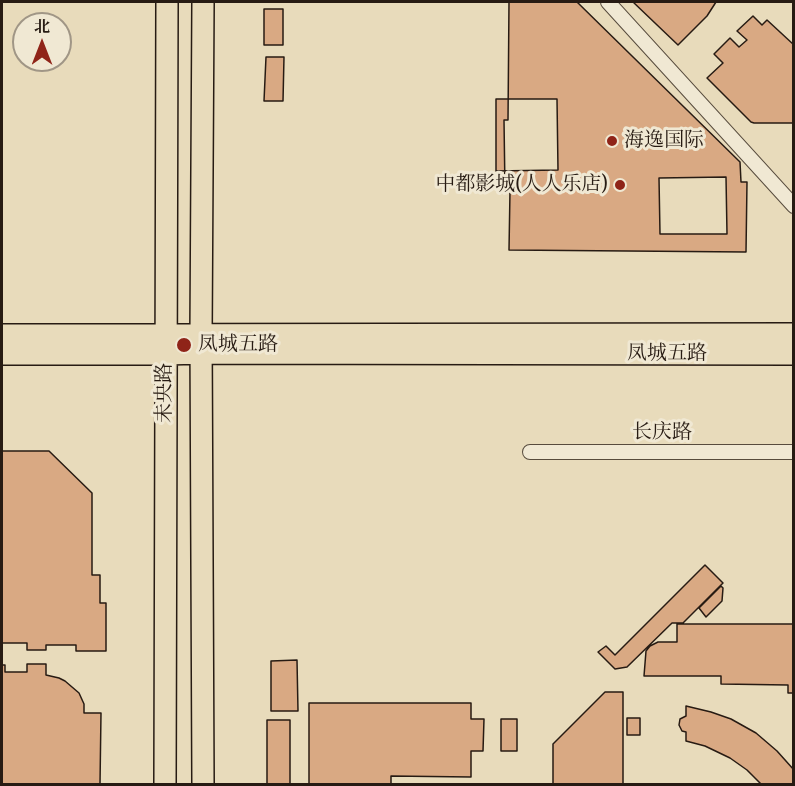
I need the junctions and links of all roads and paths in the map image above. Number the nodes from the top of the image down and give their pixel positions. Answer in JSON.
{"nodes":[{"id":1,"x":167,"y":2,"type":"edge"},
{"id":2,"x":203,"y":2,"type":"edge"},
{"id":3,"x":608,"y":2,"type":"edge"},
{"id":4,"x":794,"y":206,"type":"edge"},
{"id":5,"x":794,"y":334,"type":"edge"},
{"id":6,"x":2,"y":335,"type":"edge"},
{"id":7,"x":166,"y":344,"type":"junction"},
{"id":8,"x":202,"y":344,"type":"junction"},
{"id":9,"x":2,"y":354,"type":"edge"},
{"id":10,"x":794,"y":354,"type":"edge"},
{"id":11,"x":530,"y":452,"type":"dead end"},
{"id":12,"x":794,"y":452,"type":"edge"},
{"id":13,"x":165,"y":784,"type":"edge"},
{"id":14,"x":203,"y":784,"type":"edge"}],
"edges":[{"from":1,"to":7,"type":"main road","name":"未央路"},
{"from":2,"to":8,"type":"main road","name":"未央路"},
{"from":3,"to":4,"type":"street"},
{"from":5,"to":8,"type":"main road","name":"凤城五路"},
{"from":6,"to":7,"type":"main road","name":"凤城五路"},
{"from":7,"to":8,"type":"main road","name":"凤城五路"},
{"from":7,"to":9,"type":"main road","name":"凤城五路"},
{"from":7,"to":13,"type":"main road","name":"未央路"},
{"from":8,"to":10,"type":"main road","name":"凤城五路"},
{"from":8,"to":14,"type":"main road","name":"未央路"},
{"from":11,"to":12,"type":"street","name":"长庆路"}]}
